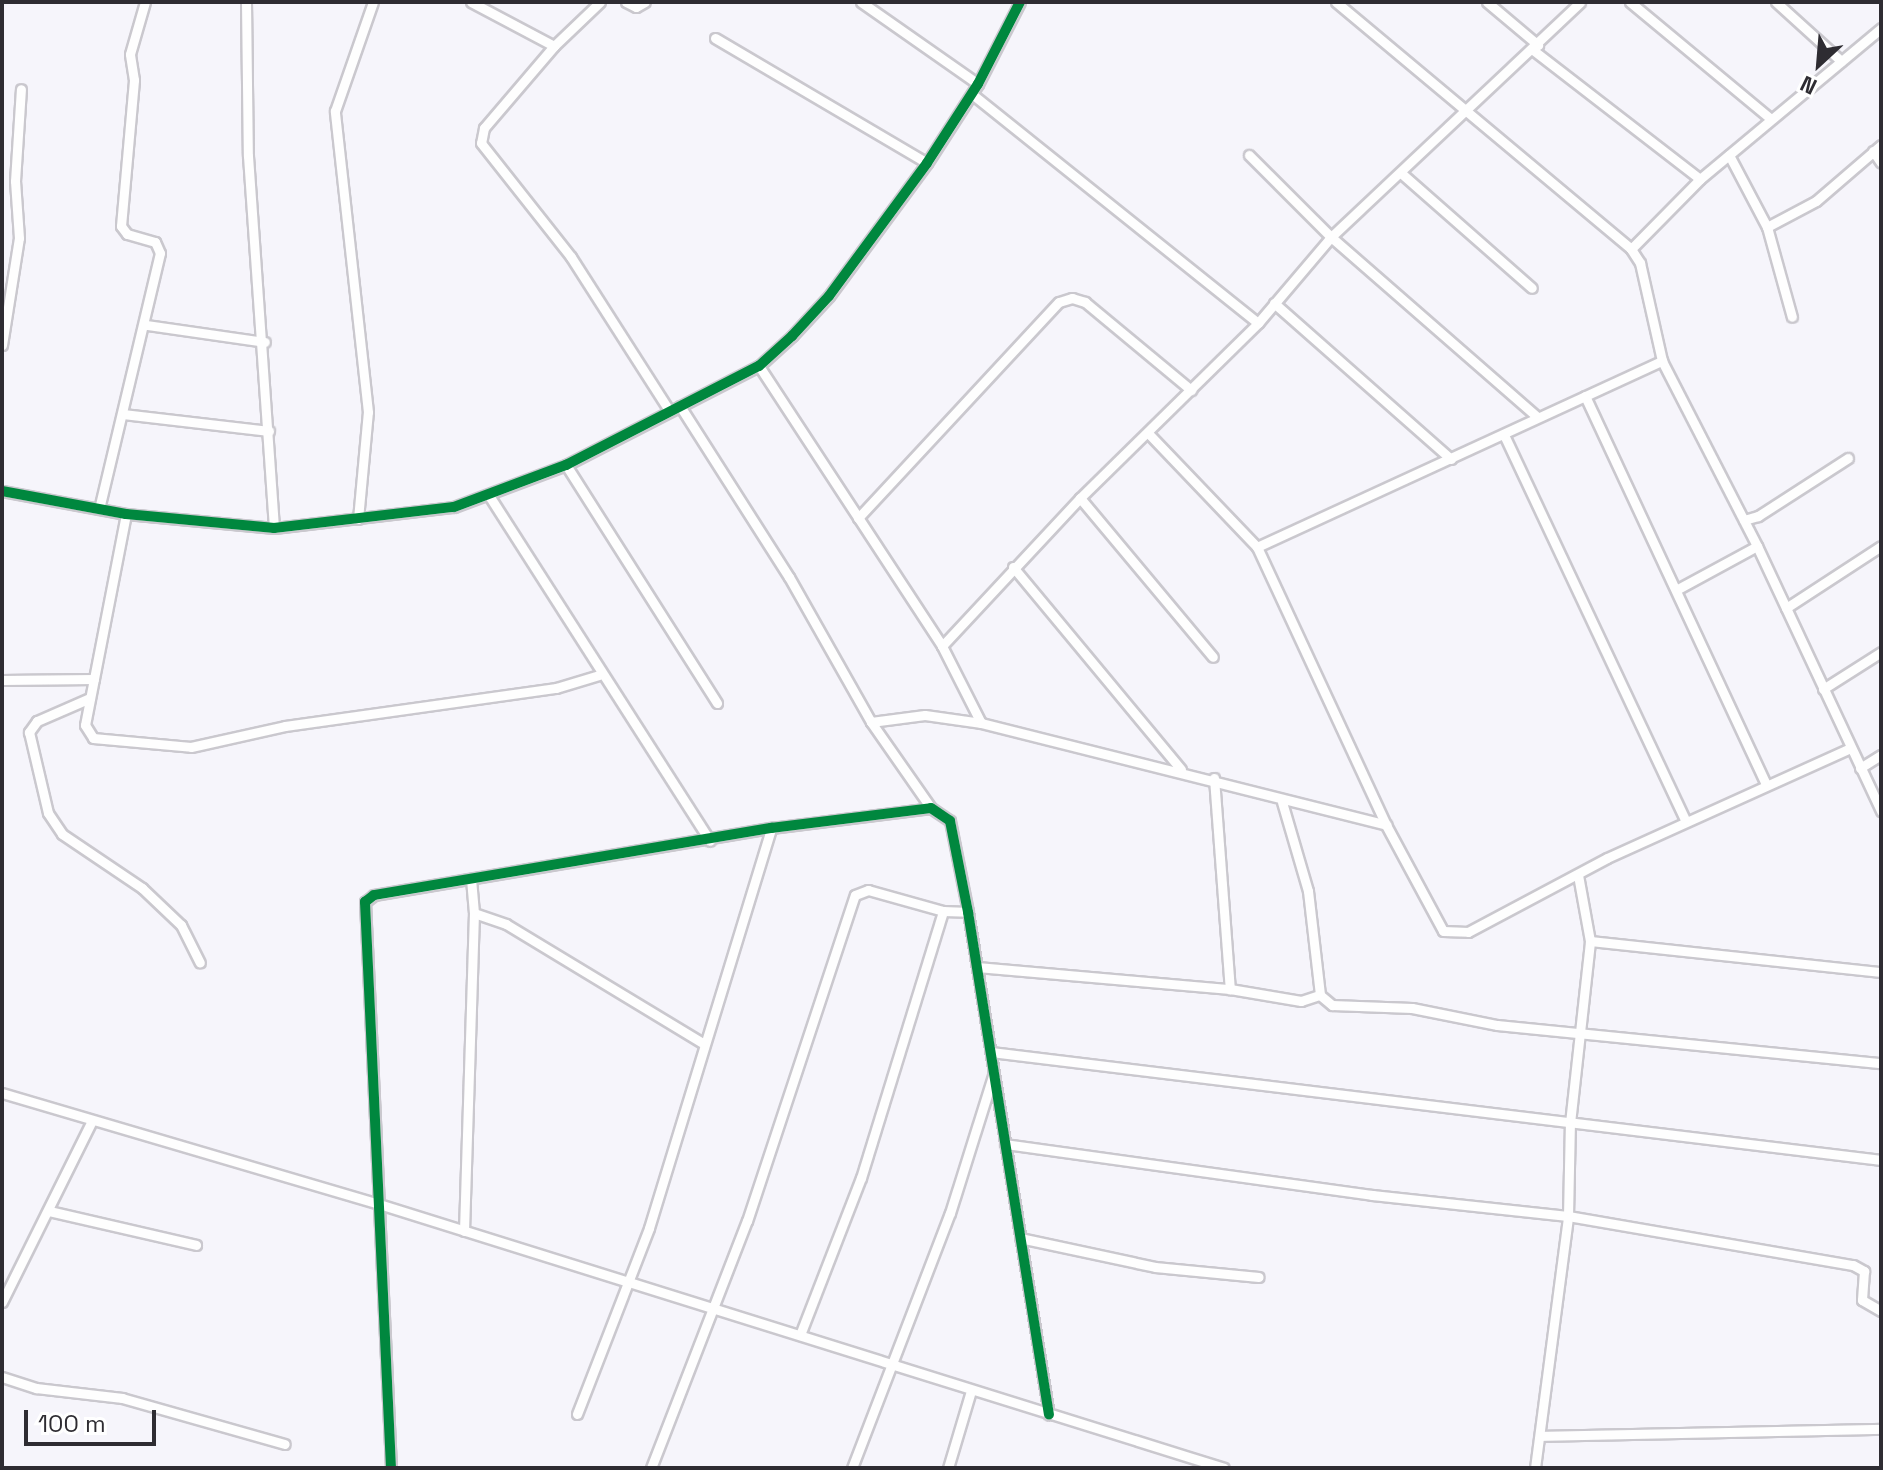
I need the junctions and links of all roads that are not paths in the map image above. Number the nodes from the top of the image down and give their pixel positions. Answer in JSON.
{"nodes":[{"id":1,"x":145,"y":2,"type":"edge"},
{"id":2,"x":246,"y":2,"type":"edge"},
{"id":3,"x":373,"y":2,"type":"edge"},
{"id":4,"x":471,"y":2,"type":"edge"},
{"id":5,"x":600,"y":2,"type":"edge"},
{"id":6,"x":626,"y":2,"type":"edge"},
{"id":7,"x":645,"y":2,"type":"edge"},
{"id":8,"x":861,"y":2,"type":"edge"},
{"id":9,"x":1336,"y":2,"type":"edge"},
{"id":10,"x":1487,"y":2,"type":"edge"},
{"id":11,"x":1580,"y":2,"type":"edge"},
{"id":12,"x":1630,"y":2,"type":"edge"},
{"id":13,"x":1776,"y":2,"type":"edge"},
{"id":14,"x":1016,"y":3,"type":"edge"},
{"id":15,"x":1881,"y":28,"type":"edge"},
{"id":16,"x":715,"y":38,"type":"dead end"},
{"id":17,"x":554,"y":46,"type":"junction"},
{"id":18,"x":1536,"y":48,"type":"junction"},
{"id":19,"x":1841,"y":61,"type":"junction"},
{"id":20,"x":978,"y":84,"type":"junction"},
{"id":21,"x":21,"y":89,"type":"dead end"},
{"id":22,"x":972,"y":94,"type":"junction"},
{"id":23,"x":1467,"y":108,"type":"junction"},
{"id":24,"x":1771,"y":119,"type":"junction"},
{"id":25,"x":1877,"y":148,"type":"edge"},
{"id":26,"x":1249,"y":155,"type":"dead end"},
{"id":27,"x":1729,"y":155,"type":"junction"},
{"id":28,"x":927,"y":163,"type":"junction"},
{"id":29,"x":1881,"y":163,"type":"edge"},
{"id":30,"x":1401,"y":173,"type":"junction"},
{"id":31,"x":1700,"y":179,"type":"junction"},
{"id":32,"x":1767,"y":227,"type":"junction"},
{"id":33,"x":1331,"y":237,"type":"junction"},
{"id":34,"x":1631,"y":249,"type":"junction"},
{"id":35,"x":1532,"y":288,"type":"dead end"},
{"id":36,"x":1274,"y":303,"type":"junction"},
{"id":37,"x":1792,"y":317,"type":"dead end"},
{"id":38,"x":1258,"y":323,"type":"junction"},
{"id":39,"x":147,"y":325,"type":"junction"},
{"id":40,"x":265,"y":342,"type":"junction"},
{"id":41,"x":2,"y":345,"type":"edge"},
{"id":42,"x":1662,"y":361,"type":"junction"},
{"id":43,"x":759,"y":366,"type":"junction"},
{"id":44,"x":1191,"y":390,"type":"junction"},
{"id":45,"x":1585,"y":396,"type":"junction"},
{"id":46,"x":680,"y":406,"type":"junction"},
{"id":47,"x":669,"y":410,"type":"junction"},
{"id":48,"x":123,"y":414,"type":"junction"},
{"id":49,"x":1537,"y":417,"type":"junction"},
{"id":50,"x":269,"y":431,"type":"junction"},
{"id":51,"x":1148,"y":433,"type":"junction"},
{"id":52,"x":1505,"y":437,"type":"junction"},
{"id":53,"x":1848,"y":458,"type":"dead end"},
{"id":54,"x":1451,"y":459,"type":"junction"},
{"id":55,"x":566,"y":465,"type":"junction"},
{"id":56,"x":2,"y":491,"type":"edge"},
{"id":57,"x":490,"y":497,"type":"junction"},
{"id":58,"x":1080,"y":498,"type":"junction"},
{"id":59,"x":99,"y":509,"type":"junction"},
{"id":60,"x":126,"y":514,"type":"junction"},
{"id":61,"x":858,"y":518,"type":"junction"},
{"id":62,"x":358,"y":519,"type":"junction"},
{"id":63,"x":1744,"y":520,"type":"junction"},
{"id":64,"x":274,"y":528,"type":"junction"},
{"id":65,"x":1757,"y":546,"type":"junction"},
{"id":66,"x":1881,"y":546,"type":"edge"},
{"id":67,"x":1257,"y":547,"type":"junction"},
{"id":68,"x":1013,"y":567,"type":"junction"},
{"id":69,"x":1676,"y":590,"type":"junction"},
{"id":70,"x":1786,"y":608,"type":"junction"},
{"id":71,"x":942,"y":646,"type":"junction"},
{"id":72,"x":1881,"y":652,"type":"edge"},
{"id":73,"x":1213,"y":657,"type":"dead end"},
{"id":74,"x":599,"y":675,"type":"junction"},
{"id":75,"x":94,"y":679,"type":"junction"},
{"id":76,"x":2,"y":680,"type":"edge"},
{"id":77,"x":1823,"y":689,"type":"junction"},
{"id":78,"x":90,"y":698,"type":"junction"},
{"id":79,"x":717,"y":703,"type":"dead end"},
{"id":80,"x":871,"y":722,"type":"junction"},
{"id":81,"x":981,"y":723,"type":"junction"},
{"id":82,"x":1848,"y":749,"type":"junction"},
{"id":83,"x":1881,"y":755,"type":"edge"},
{"id":84,"x":1860,"y":768,"type":"junction"},
{"id":85,"x":1181,"y":769,"type":"junction"},
{"id":86,"x":1214,"y":778,"type":"junction"},
{"id":87,"x":1766,"y":785,"type":"junction"},
{"id":88,"x":1282,"y":802,"type":"junction"},
{"id":89,"x":931,"y":808,"type":"junction"},
{"id":90,"x":1881,"y":811,"type":"edge"},
{"id":91,"x":1685,"y":820,"type":"junction"},
{"id":92,"x":1386,"y":825,"type":"junction"},
{"id":93,"x":771,"y":828,"type":"junction"},
{"id":94,"x":710,"y":841,"type":"junction"},
{"id":95,"x":1578,"y":875,"type":"junction"},
{"id":96,"x":471,"y":881,"type":"junction"},
{"id":97,"x":943,"y":911,"type":"junction"},
{"id":98,"x":968,"y":912,"type":"junction"},
{"id":99,"x":474,"y":913,"type":"junction"},
{"id":100,"x":1590,"y":941,"type":"junction"},
{"id":101,"x":200,"y":963,"type":"dead end"},
{"id":102,"x":977,"y":967,"type":"junction"},
{"id":103,"x":1881,"y":972,"type":"edge"},
{"id":104,"x":1230,"y":989,"type":"junction"},
{"id":105,"x":1320,"y":995,"type":"junction"},
{"id":106,"x":1577,"y":1033,"type":"junction"},
{"id":107,"x":704,"y":1044,"type":"junction"},
{"id":108,"x":991,"y":1052,"type":"junction"},
{"id":109,"x":1881,"y":1063,"type":"edge"},
{"id":110,"x":994,"y":1073,"type":"junction"},
{"id":111,"x":4,"y":1094,"type":"edge"},
{"id":112,"x":2,"y":1105,"type":"edge"},
{"id":113,"x":91,"y":1123,"type":"junction"},
{"id":114,"x":1570,"y":1123,"type":"junction"},
{"id":115,"x":1005,"y":1144,"type":"junction"},
{"id":116,"x":1881,"y":1160,"type":"edge"},
{"id":117,"x":379,"y":1204,"type":"junction"},
{"id":118,"x":49,"y":1211,"type":"junction"},
{"id":119,"x":1568,"y":1216,"type":"junction"},
{"id":120,"x":464,"y":1231,"type":"junction"},
{"id":121,"x":1020,"y":1238,"type":"junction"},
{"id":122,"x":196,"y":1245,"type":"dead end"},
{"id":123,"x":1259,"y":1277,"type":"dead end"},
{"id":124,"x":628,"y":1282,"type":"junction"},
{"id":125,"x":2,"y":1302,"type":"edge"},
{"id":126,"x":715,"y":1309,"type":"junction"},
{"id":127,"x":1881,"y":1311,"type":"edge"},
{"id":128,"x":800,"y":1335,"type":"junction"},
{"id":129,"x":888,"y":1364,"type":"junction"},
{"id":130,"x":2,"y":1377,"type":"edge"},
{"id":131,"x":971,"y":1391,"type":"junction"},
{"id":132,"x":577,"y":1414,"type":"dead end"},
{"id":133,"x":1049,"y":1415,"type":"junction"},
{"id":134,"x":1881,"y":1429,"type":"edge"},
{"id":135,"x":1540,"y":1436,"type":"junction"},
{"id":136,"x":285,"y":1444,"type":"dead end"},
{"id":137,"x":391,"y":1468,"type":"edge"},
{"id":138,"x":651,"y":1468,"type":"edge"},
{"id":139,"x":852,"y":1468,"type":"edge"},
{"id":140,"x":948,"y":1468,"type":"edge"},
{"id":141,"x":1224,"y":1468,"type":"edge"},
{"id":142,"x":1535,"y":1468,"type":"edge"}],
"edges":[{"from":1,"to":39,"type":"street"},
{"from":2,"to":40,"type":"street"},
{"from":3,"to":62,"type":"street"},
{"from":4,"to":17,"type":"street"},
{"from":5,"to":17,"type":"street"},
{"from":6,"to":7,"type":"street"},
{"from":8,"to":20,"type":"street"},
{"from":9,"to":23,"type":"street"},
{"from":10,"to":18,"type":"street"},
{"from":11,"to":18,"type":"street"},
{"from":12,"to":24,"type":"street"},
{"from":13,"to":19,"type":"street"},
{"from":14,"to":20,"type":"street"},
{"from":15,"to":19,"type":"street"},
{"from":16,"to":28,"type":"street"},
{"from":17,"to":47,"type":"street"},
{"from":18,"to":23,"type":"street"},
{"from":18,"to":31,"type":"street"},
{"from":19,"to":24,"type":"street"},
{"from":20,"to":22,"type":"street"},
{"from":21,"to":41,"type":"street"},
{"from":22,"to":28,"type":"street"},
{"from":22,"to":38,"type":"street"},
{"from":23,"to":30,"type":"street"},
{"from":23,"to":34,"type":"street"},
{"from":24,"to":27,"type":"street"},
{"from":25,"to":29,"type":"street"},
{"from":25,"to":32,"type":"street"},
{"from":26,"to":33,"type":"street"},
{"from":27,"to":31,"type":"street"},
{"from":27,"to":32,"type":"street"},
{"from":28,"to":43,"type":"street"},
{"from":30,"to":33,"type":"street"},
{"from":30,"to":35,"type":"street"},
{"from":31,"to":34,"type":"street"},
{"from":32,"to":37,"type":"street"},
{"from":33,"to":36,"type":"street"},
{"from":33,"to":49,"type":"street"},
{"from":34,"to":42,"type":"street"},
{"from":36,"to":38,"type":"street"},
{"from":36,"to":54,"type":"street"},
{"from":38,"to":44,"type":"street"},
{"from":39,"to":40,"type":"street"},
{"from":39,"to":48,"type":"street"},
{"from":40,"to":50,"type":"street"},
{"from":42,"to":45,"type":"street"},
{"from":42,"to":63,"type":"street"},
{"from":43,"to":46,"type":"street"},
{"from":43,"to":61,"type":"street"},
{"from":44,"to":51,"type":"street"},
{"from":44,"to":61,"type":"street"},
{"from":45,"to":49,"type":"street"},
{"from":45,"to":69,"type":"street"},
{"from":46,"to":47,"type":"street"},
{"from":46,"to":80,"type":"street"},
{"from":47,"to":55,"type":"street"},
{"from":48,"to":50,"type":"street"},
{"from":48,"to":59,"type":"street"},
{"from":49,"to":52,"type":"street"},
{"from":50,"to":64,"type":"street"},
{"from":51,"to":58,"type":"street"},
{"from":51,"to":67,"type":"street"},
{"from":52,"to":54,"type":"street"},
{"from":52,"to":91,"type":"street"},
{"from":53,"to":63,"type":"street"},
{"from":54,"to":67,"type":"street"},
{"from":55,"to":57,"type":"street"},
{"from":55,"to":79,"type":"street"},
{"from":56,"to":59,"type":"street"},
{"from":57,"to":62,"type":"street"},
{"from":57,"to":74,"type":"street"},
{"from":58,"to":68,"type":"street"},
{"from":58,"to":73,"type":"street"},
{"from":59,"to":60,"type":"street"},
{"from":60,"to":64,"type":"street"},
{"from":60,"to":75,"type":"street"},
{"from":61,"to":71,"type":"street"},
{"from":62,"to":64,"type":"street"},
{"from":63,"to":65,"type":"street"},
{"from":65,"to":69,"type":"street"},
{"from":65,"to":70,"type":"street"},
{"from":66,"to":70,"type":"street"},
{"from":67,"to":92,"type":"street"},
{"from":68,"to":71,"type":"street"},
{"from":68,"to":85,"type":"street"},
{"from":69,"to":87,"type":"street"},
{"from":70,"to":77,"type":"street"},
{"from":71,"to":81,"type":"street"},
{"from":72,"to":77,"type":"street"},
{"from":74,"to":78,"type":"street"},
{"from":74,"to":94,"type":"street"},
{"from":75,"to":76,"type":"street"},
{"from":75,"to":78,"type":"street"},
{"from":77,"to":82,"type":"street"},
{"from":78,"to":101,"type":"street"},
{"from":80,"to":81,"type":"street"},
{"from":80,"to":89,"type":"street"},
{"from":81,"to":85,"type":"street"},
{"from":82,"to":84,"type":"street"},
{"from":82,"to":87,"type":"street"},
{"from":83,"to":84,"type":"street"},
{"from":84,"to":90,"type":"street"},
{"from":85,"to":86,"type":"street"},
{"from":86,"to":88,"type":"street"},
{"from":86,"to":104,"type":"street"},
{"from":87,"to":91,"type":"street"},
{"from":88,"to":92,"type":"street"},
{"from":88,"to":105,"type":"street"},
{"from":89,"to":93,"type":"street"},
{"from":89,"to":98,"type":"street"},
{"from":91,"to":95,"type":"street"},
{"from":92,"to":95,"type":"street"},
{"from":93,"to":94,"type":"street"},
{"from":93,"to":107,"type":"street"},
{"from":94,"to":96,"type":"street"},
{"from":95,"to":100,"type":"street"},
{"from":96,"to":99,"type":"street"},
{"from":96,"to":117,"type":"street"},
{"from":97,"to":98,"type":"street"},
{"from":97,"to":126,"type":"street"},
{"from":97,"to":128,"type":"street"},
{"from":98,"to":102,"type":"street"},
{"from":99,"to":107,"type":"street"},
{"from":99,"to":120,"type":"street"},
{"from":100,"to":103,"type":"street"},
{"from":100,"to":106,"type":"street"},
{"from":102,"to":104,"type":"street"},
{"from":102,"to":108,"type":"street"},
{"from":104,"to":105,"type":"street"},
{"from":105,"to":106,"type":"street"},
{"from":106,"to":109,"type":"street"},
{"from":106,"to":114,"type":"street"},
{"from":107,"to":124,"type":"street"},
{"from":108,"to":110,"type":"street"},
{"from":108,"to":114,"type":"street"},
{"from":110,"to":115,"type":"street"},
{"from":110,"to":129,"type":"street"},
{"from":111,"to":112,"type":"street"},
{"from":111,"to":113,"type":"street"},
{"from":113,"to":117,"type":"street"},
{"from":113,"to":118,"type":"street"},
{"from":114,"to":116,"type":"street"},
{"from":114,"to":119,"type":"street"},
{"from":115,"to":119,"type":"street"},
{"from":115,"to":121,"type":"street"},
{"from":117,"to":120,"type":"street"},
{"from":117,"to":137,"type":"street"},
{"from":118,"to":122,"type":"street"},
{"from":118,"to":125,"type":"street"},
{"from":119,"to":127,"type":"street"},
{"from":119,"to":135,"type":"street"},
{"from":120,"to":124,"type":"street"},
{"from":121,"to":123,"type":"street"},
{"from":121,"to":133,"type":"street"},
{"from":124,"to":126,"type":"street"},
{"from":124,"to":132,"type":"street"},
{"from":126,"to":128,"type":"street"},
{"from":126,"to":138,"type":"street"},
{"from":128,"to":129,"type":"street"},
{"from":129,"to":131,"type":"street"},
{"from":129,"to":139,"type":"street"},
{"from":130,"to":136,"type":"street"},
{"from":131,"to":133,"type":"street"},
{"from":131,"to":140,"type":"street"},
{"from":133,"to":141,"type":"street"},
{"from":134,"to":135,"type":"street"},
{"from":135,"to":142,"type":"street"}]}
